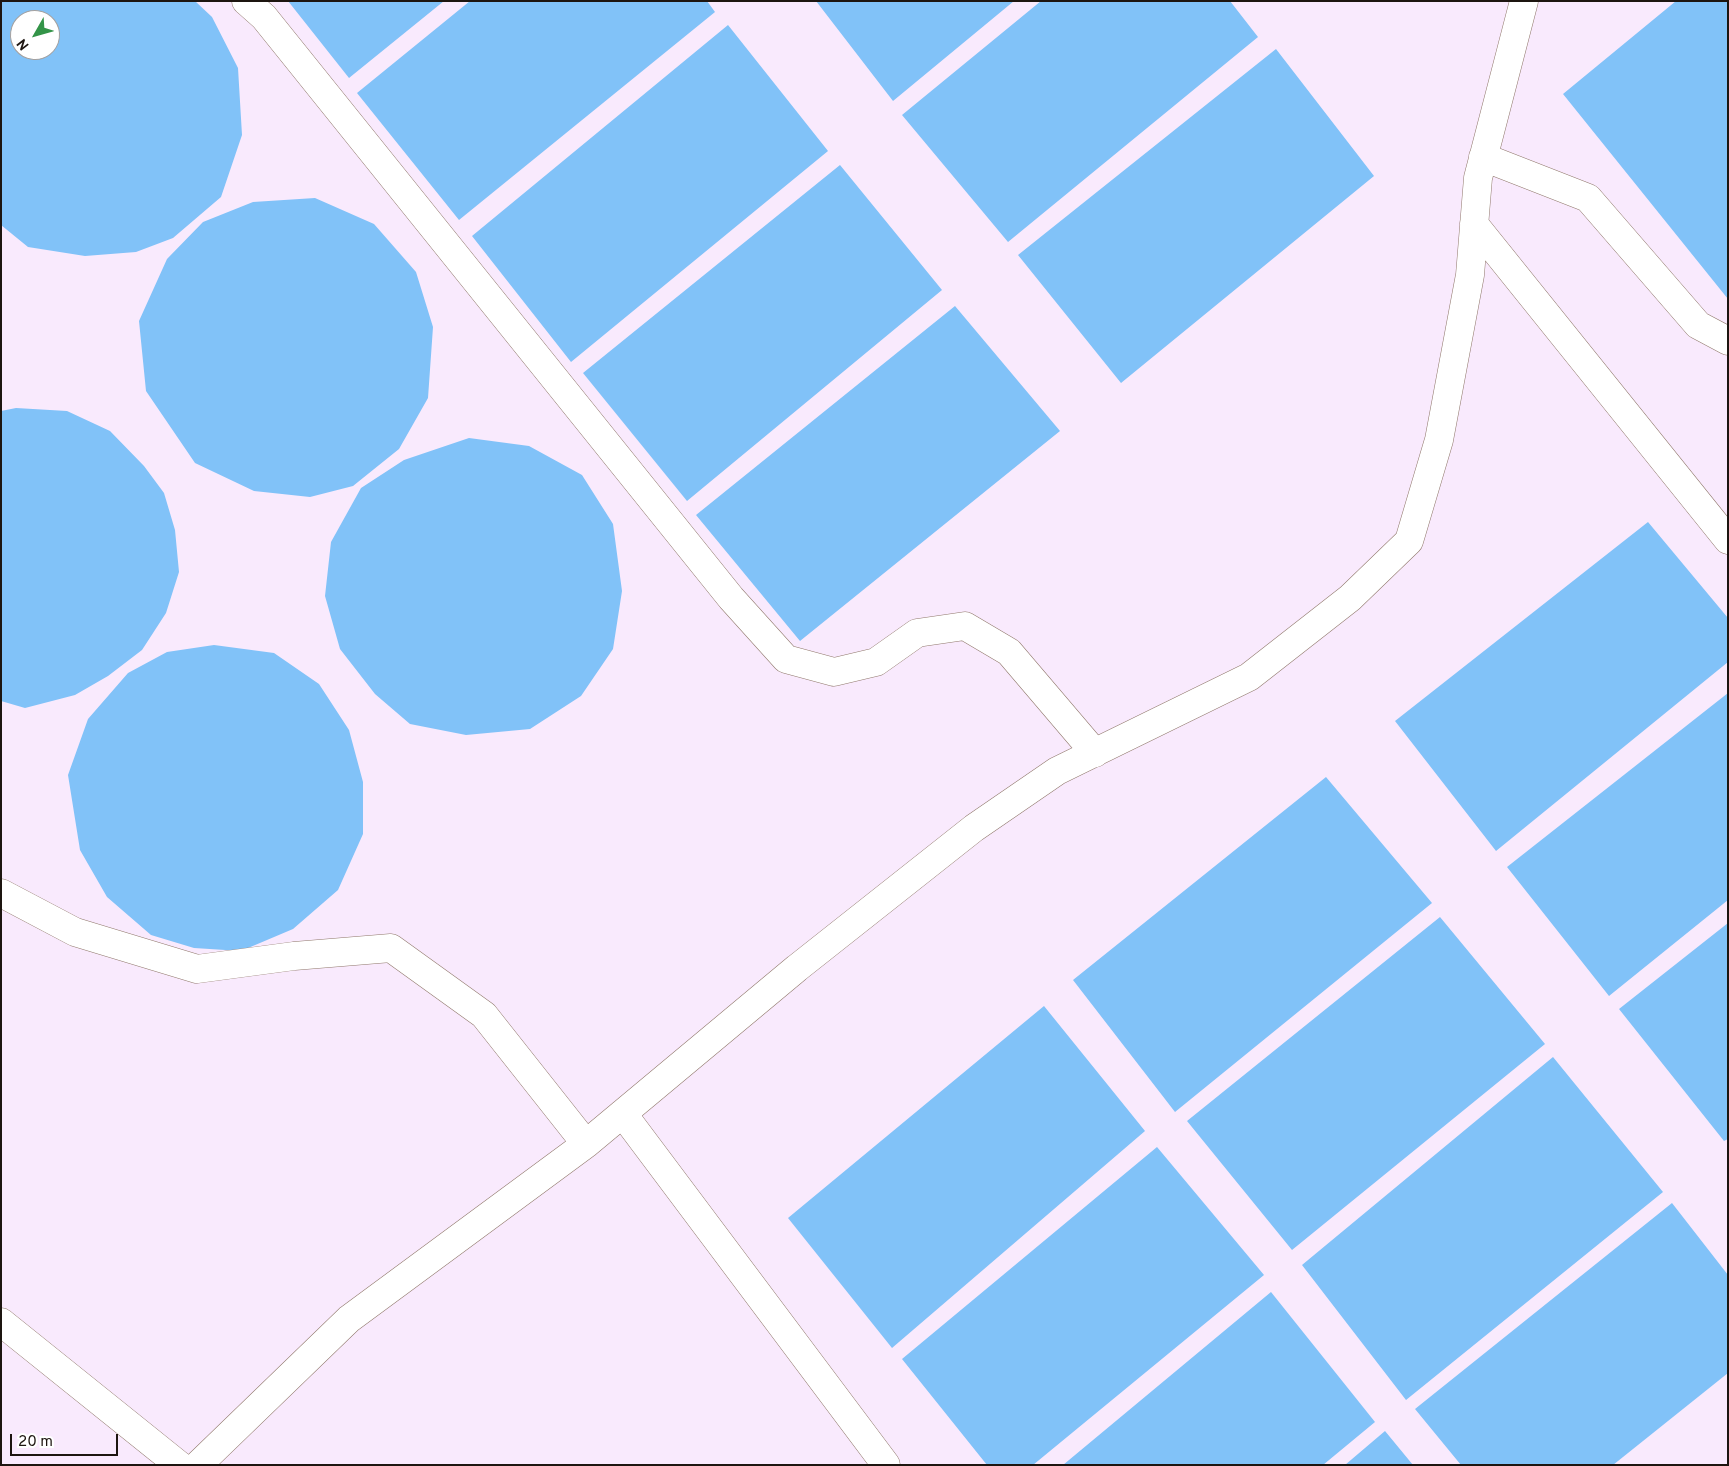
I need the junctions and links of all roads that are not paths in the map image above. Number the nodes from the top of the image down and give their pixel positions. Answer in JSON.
{"nodes":[{"id":1,"x":246,"y":1,"type":"edge"},
{"id":2,"x":1524,"y":1,"type":"edge"},
{"id":3,"x":1483,"y":157,"type":"junction"},
{"id":4,"x":1474,"y":224,"type":"junction"},
{"id":5,"x":1728,"y":341,"type":"edge"},
{"id":6,"x":1728,"y":540,"type":"edge"},
{"id":7,"x":1095,"y":753,"type":"junction"},
{"id":8,"x":1,"y":893,"type":"edge"},
{"id":9,"x":623,"y":1114,"type":"junction"},
{"id":10,"x":586,"y":1144,"type":"junction"},
{"id":11,"x":1,"y":1322,"type":"edge"},
{"id":12,"x":179,"y":1465,"type":"edge"},
{"id":13,"x":198,"y":1465,"type":"edge"},
{"id":14,"x":886,"y":1465,"type":"edge"}],
"edges":[{"from":1,"to":7,"type":"street"},
{"from":2,"to":3,"type":"street"},
{"from":3,"to":4,"type":"street"},
{"from":3,"to":5,"type":"street"},
{"from":4,"to":6,"type":"street"},
{"from":4,"to":7,"type":"street"},
{"from":7,"to":9,"type":"street"},
{"from":8,"to":10,"type":"street"},
{"from":9,"to":10,"type":"street"},
{"from":9,"to":14,"type":"street"},
{"from":10,"to":13,"type":"street"},
{"from":11,"to":12,"type":"street"}]}
